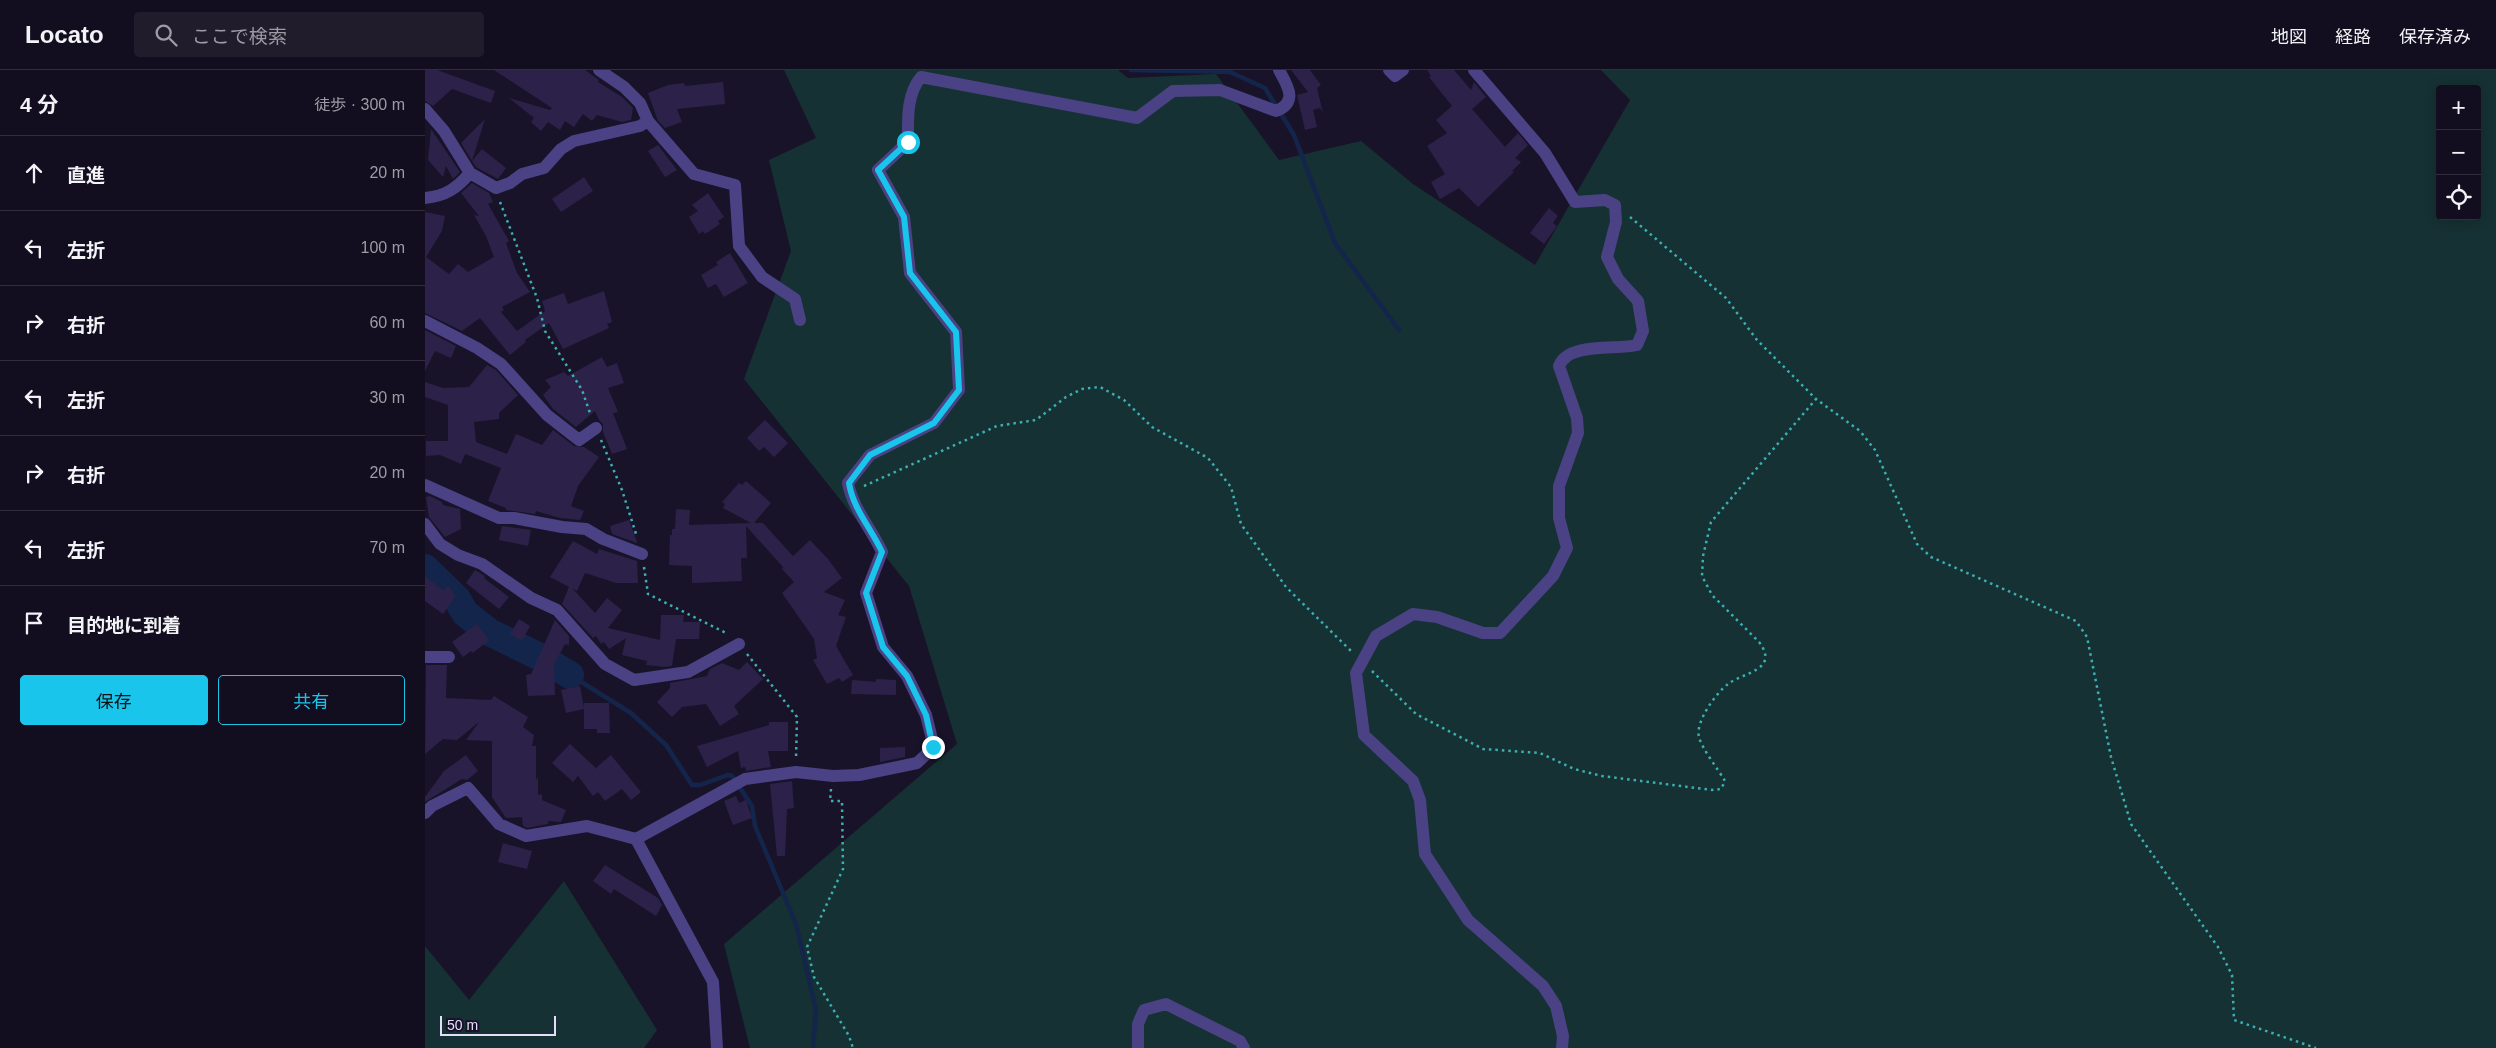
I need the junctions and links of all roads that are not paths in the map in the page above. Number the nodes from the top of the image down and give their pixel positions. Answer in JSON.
{"nodes":[{"id":1,"x":599,"y":70,"type":"edge"},
{"id":2,"x":1279,"y":70,"type":"edge"},
{"id":3,"x":1389,"y":70,"type":"edge"},
{"id":4,"x":1403,"y":70,"type":"edge"},
{"id":5,"x":1474,"y":70,"type":"edge"},
{"id":6,"x":425,"y":109,"type":"edge"},
{"id":7,"x":648,"y":121,"type":"junction"},
{"id":8,"x":470,"y":172,"type":"junction"},
{"id":9,"x":425,"y":198,"type":"edge"},
{"id":10,"x":801,"y":320,"type":"dead end"},
{"id":11,"x":425,"y":321,"type":"edge"},
{"id":12,"x":596,"y":428,"type":"road end"},
{"id":13,"x":425,"y":484,"type":"edge"},
{"id":14,"x":425,"y":524,"type":"edge"},
{"id":15,"x":642,"y":554,"type":"dead end"},
{"id":16,"x":739,"y":644,"type":"road end"},
{"id":17,"x":425,"y":657,"type":"edge"},
{"id":18,"x":449,"y":657,"type":"dead end"},
{"id":19,"x":425,"y":813,"type":"edge"},
{"id":20,"x":636,"y":839,"type":"junction"},
{"id":21,"x":717,"y":1048,"type":"edge"},
{"id":22,"x":1139,"y":1048,"type":"edge"},
{"id":23,"x":1244,"y":1048,"type":"edge"},
{"id":24,"x":1562,"y":1048,"type":"edge"}],
"edges":[{"from":1,"to":7,"type":"street"},
{"from":2,"to":20,"type":"street"},
{"from":3,"to":4,"type":"street"},
{"from":5,"to":24,"type":"street"},
{"from":6,"to":8,"type":"street"},
{"from":7,"to":8,"type":"street"},
{"from":7,"to":10,"type":"street"},
{"from":8,"to":9,"type":"street"},
{"from":11,"to":12,"type":"street"},
{"from":13,"to":15,"type":"street"},
{"from":14,"to":16,"type":"street"},
{"from":17,"to":18,"type":"street"},
{"from":19,"to":20,"type":"street"},
{"from":20,"to":21,"type":"street"},
{"from":22,"to":23,"type":"street"}]}
